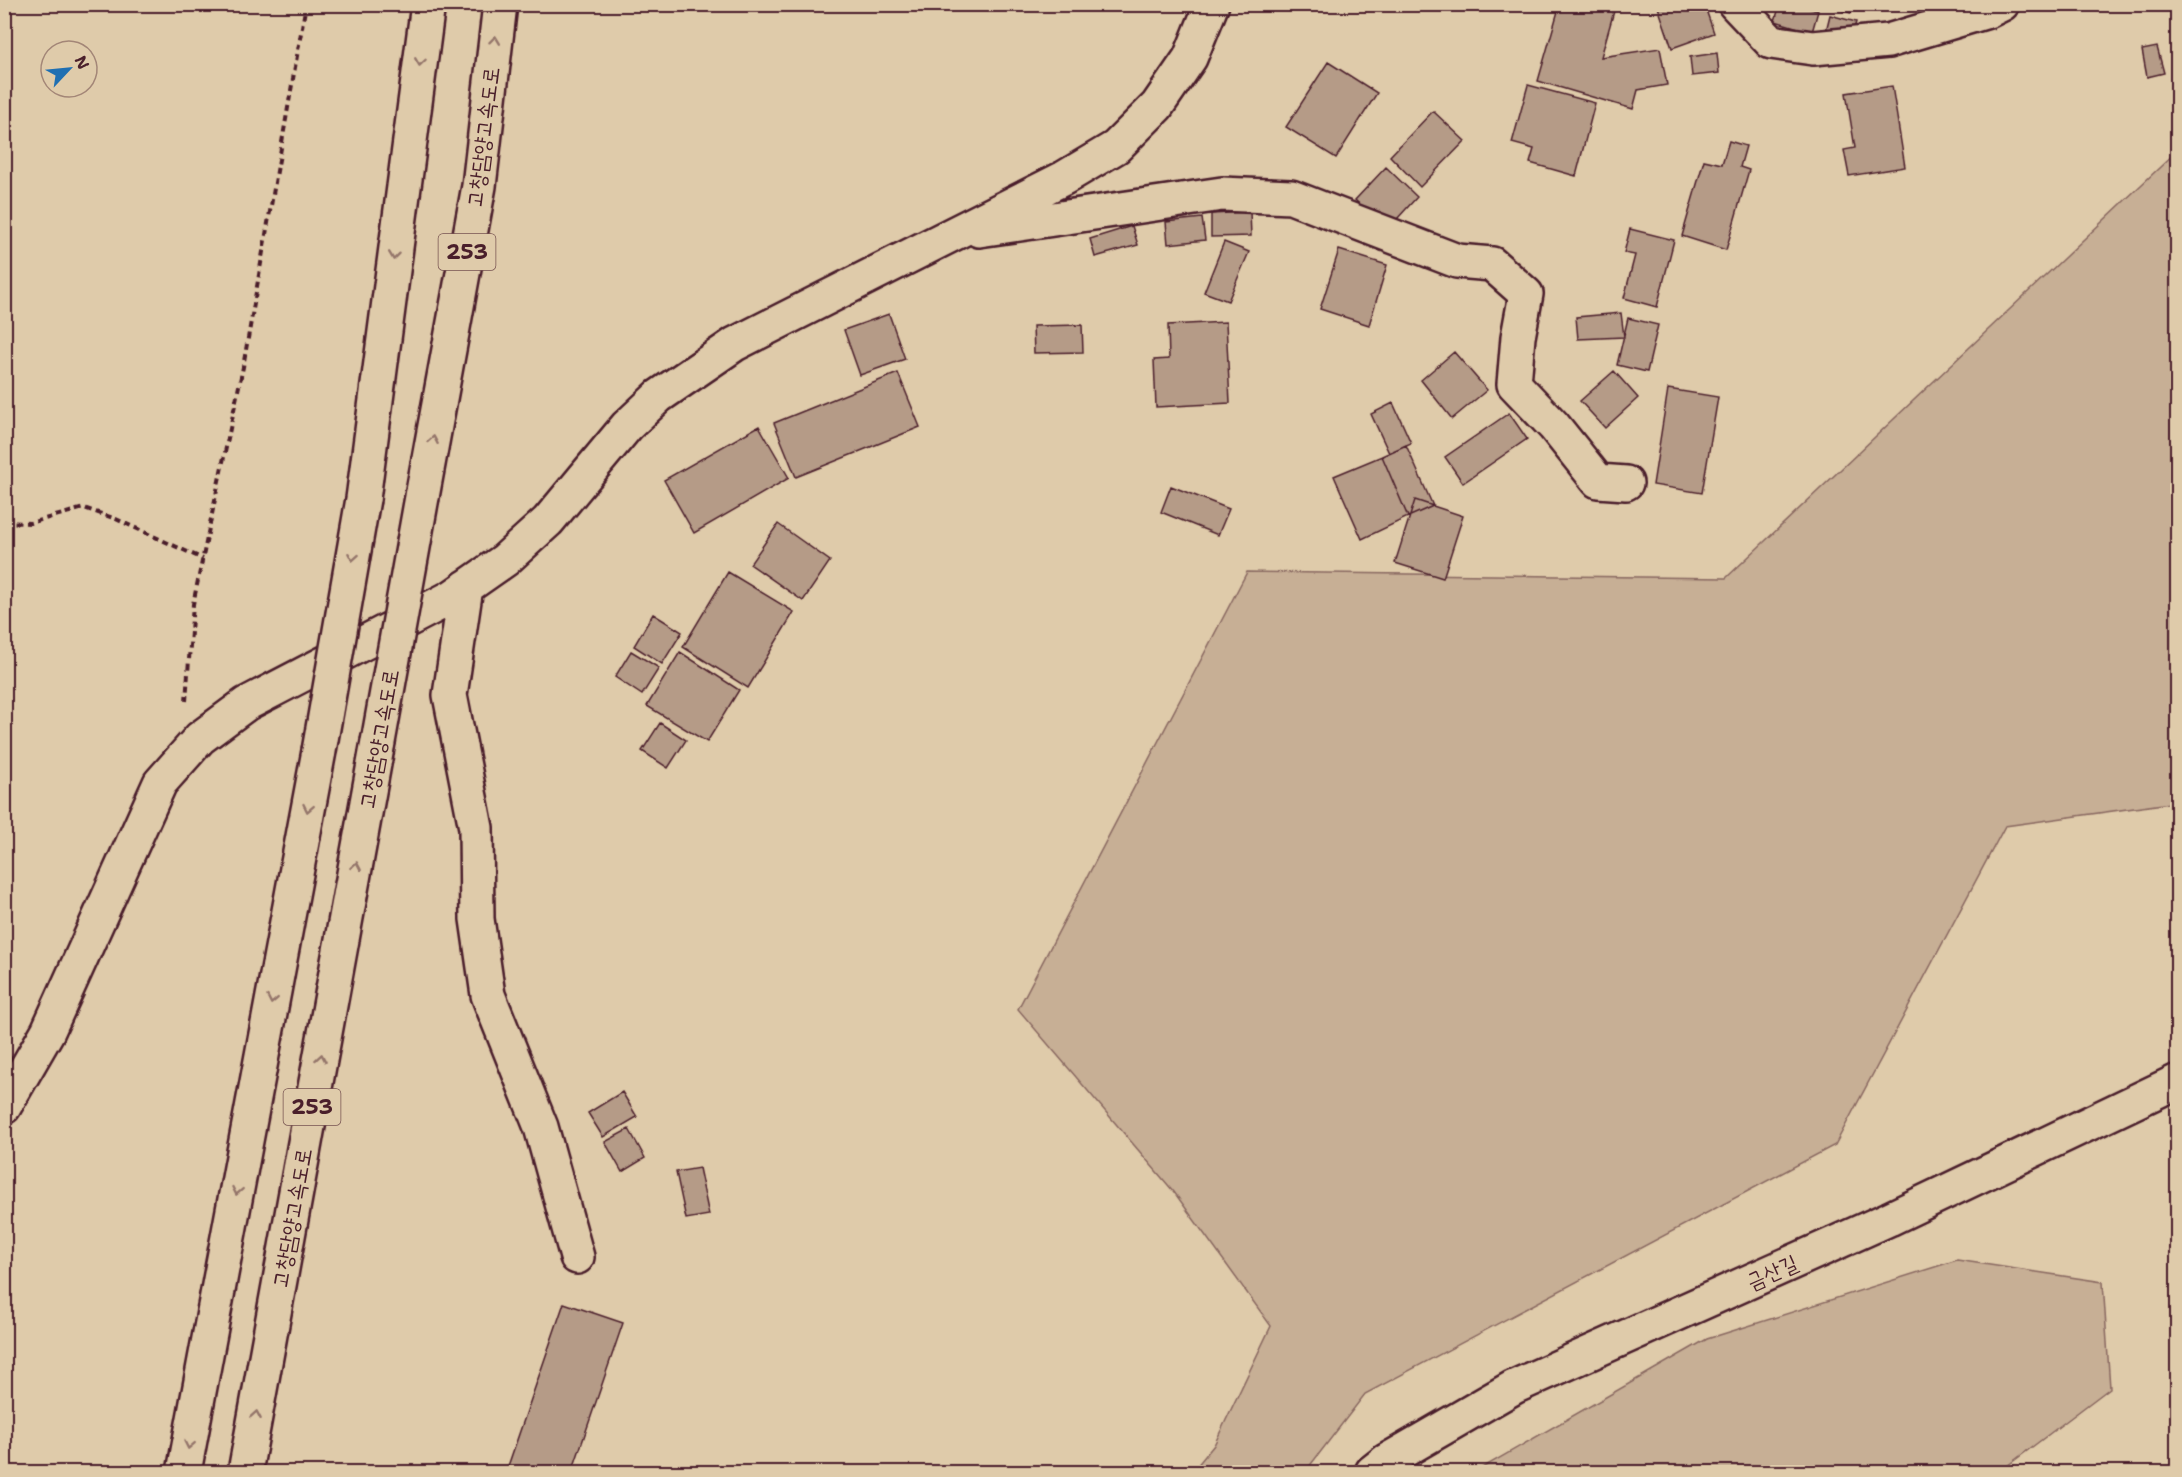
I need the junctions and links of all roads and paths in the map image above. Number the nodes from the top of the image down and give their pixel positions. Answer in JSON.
{"nodes":[{"id":1,"x":306,"y":4,"type":"edge"},
{"id":2,"x":428,"y":4,"type":"edge"},
{"id":3,"x":500,"y":4,"type":"edge"},
{"id":4,"x":1212,"y":4,"type":"edge"},
{"id":5,"x":1735,"y":4,"type":"edge"},
{"id":6,"x":2002,"y":4,"type":"edge"},
{"id":7,"x":951,"y":235,"type":"junction"},
{"id":8,"x":1626,"y":483,"type":"dead end"},
{"id":9,"x":4,"y":522,"type":"edge"},
{"id":10,"x":203,"y":559,"type":"junction"},
{"id":11,"x":466,"y":588,"type":"junction"},
{"id":12,"x":181,"y":760,"type":"junction"},
{"id":13,"x":2178,"y":1081,"type":"edge"},
{"id":14,"x":4,"y":1107,"type":"edge"},
{"id":15,"x":577,"y":1257,"type":"dead end"},
{"id":16,"x":184,"y":1473,"type":"edge"},
{"id":17,"x":245,"y":1473,"type":"edge"},
{"id":18,"x":1372,"y":1473,"type":"edge"}],
"edges":[{"from":1,"to":10,"type":"path"},
{"from":2,"to":16,"type":"main road","number":"253","one_way":true,"bridge":true},
{"from":17,"to":3,"type":"main road","name":"고창담양고속도로","number":"253","one_way":true,"bridge":true},
{"from":4,"to":7,"type":"main road"},
{"from":5,"to":6,"type":"main road"},
{"from":7,"to":8,"type":"main road"},
{"from":7,"to":11,"type":"main road"},
{"from":9,"to":10,"type":"path"},
{"from":10,"to":12,"type":"path"},
{"from":11,"to":12,"type":"main road"},
{"from":11,"to":15,"type":"main road"},
{"from":12,"to":14,"type":"main road"},
{"from":13,"to":18,"type":"main road","name":"금산길"}]}
